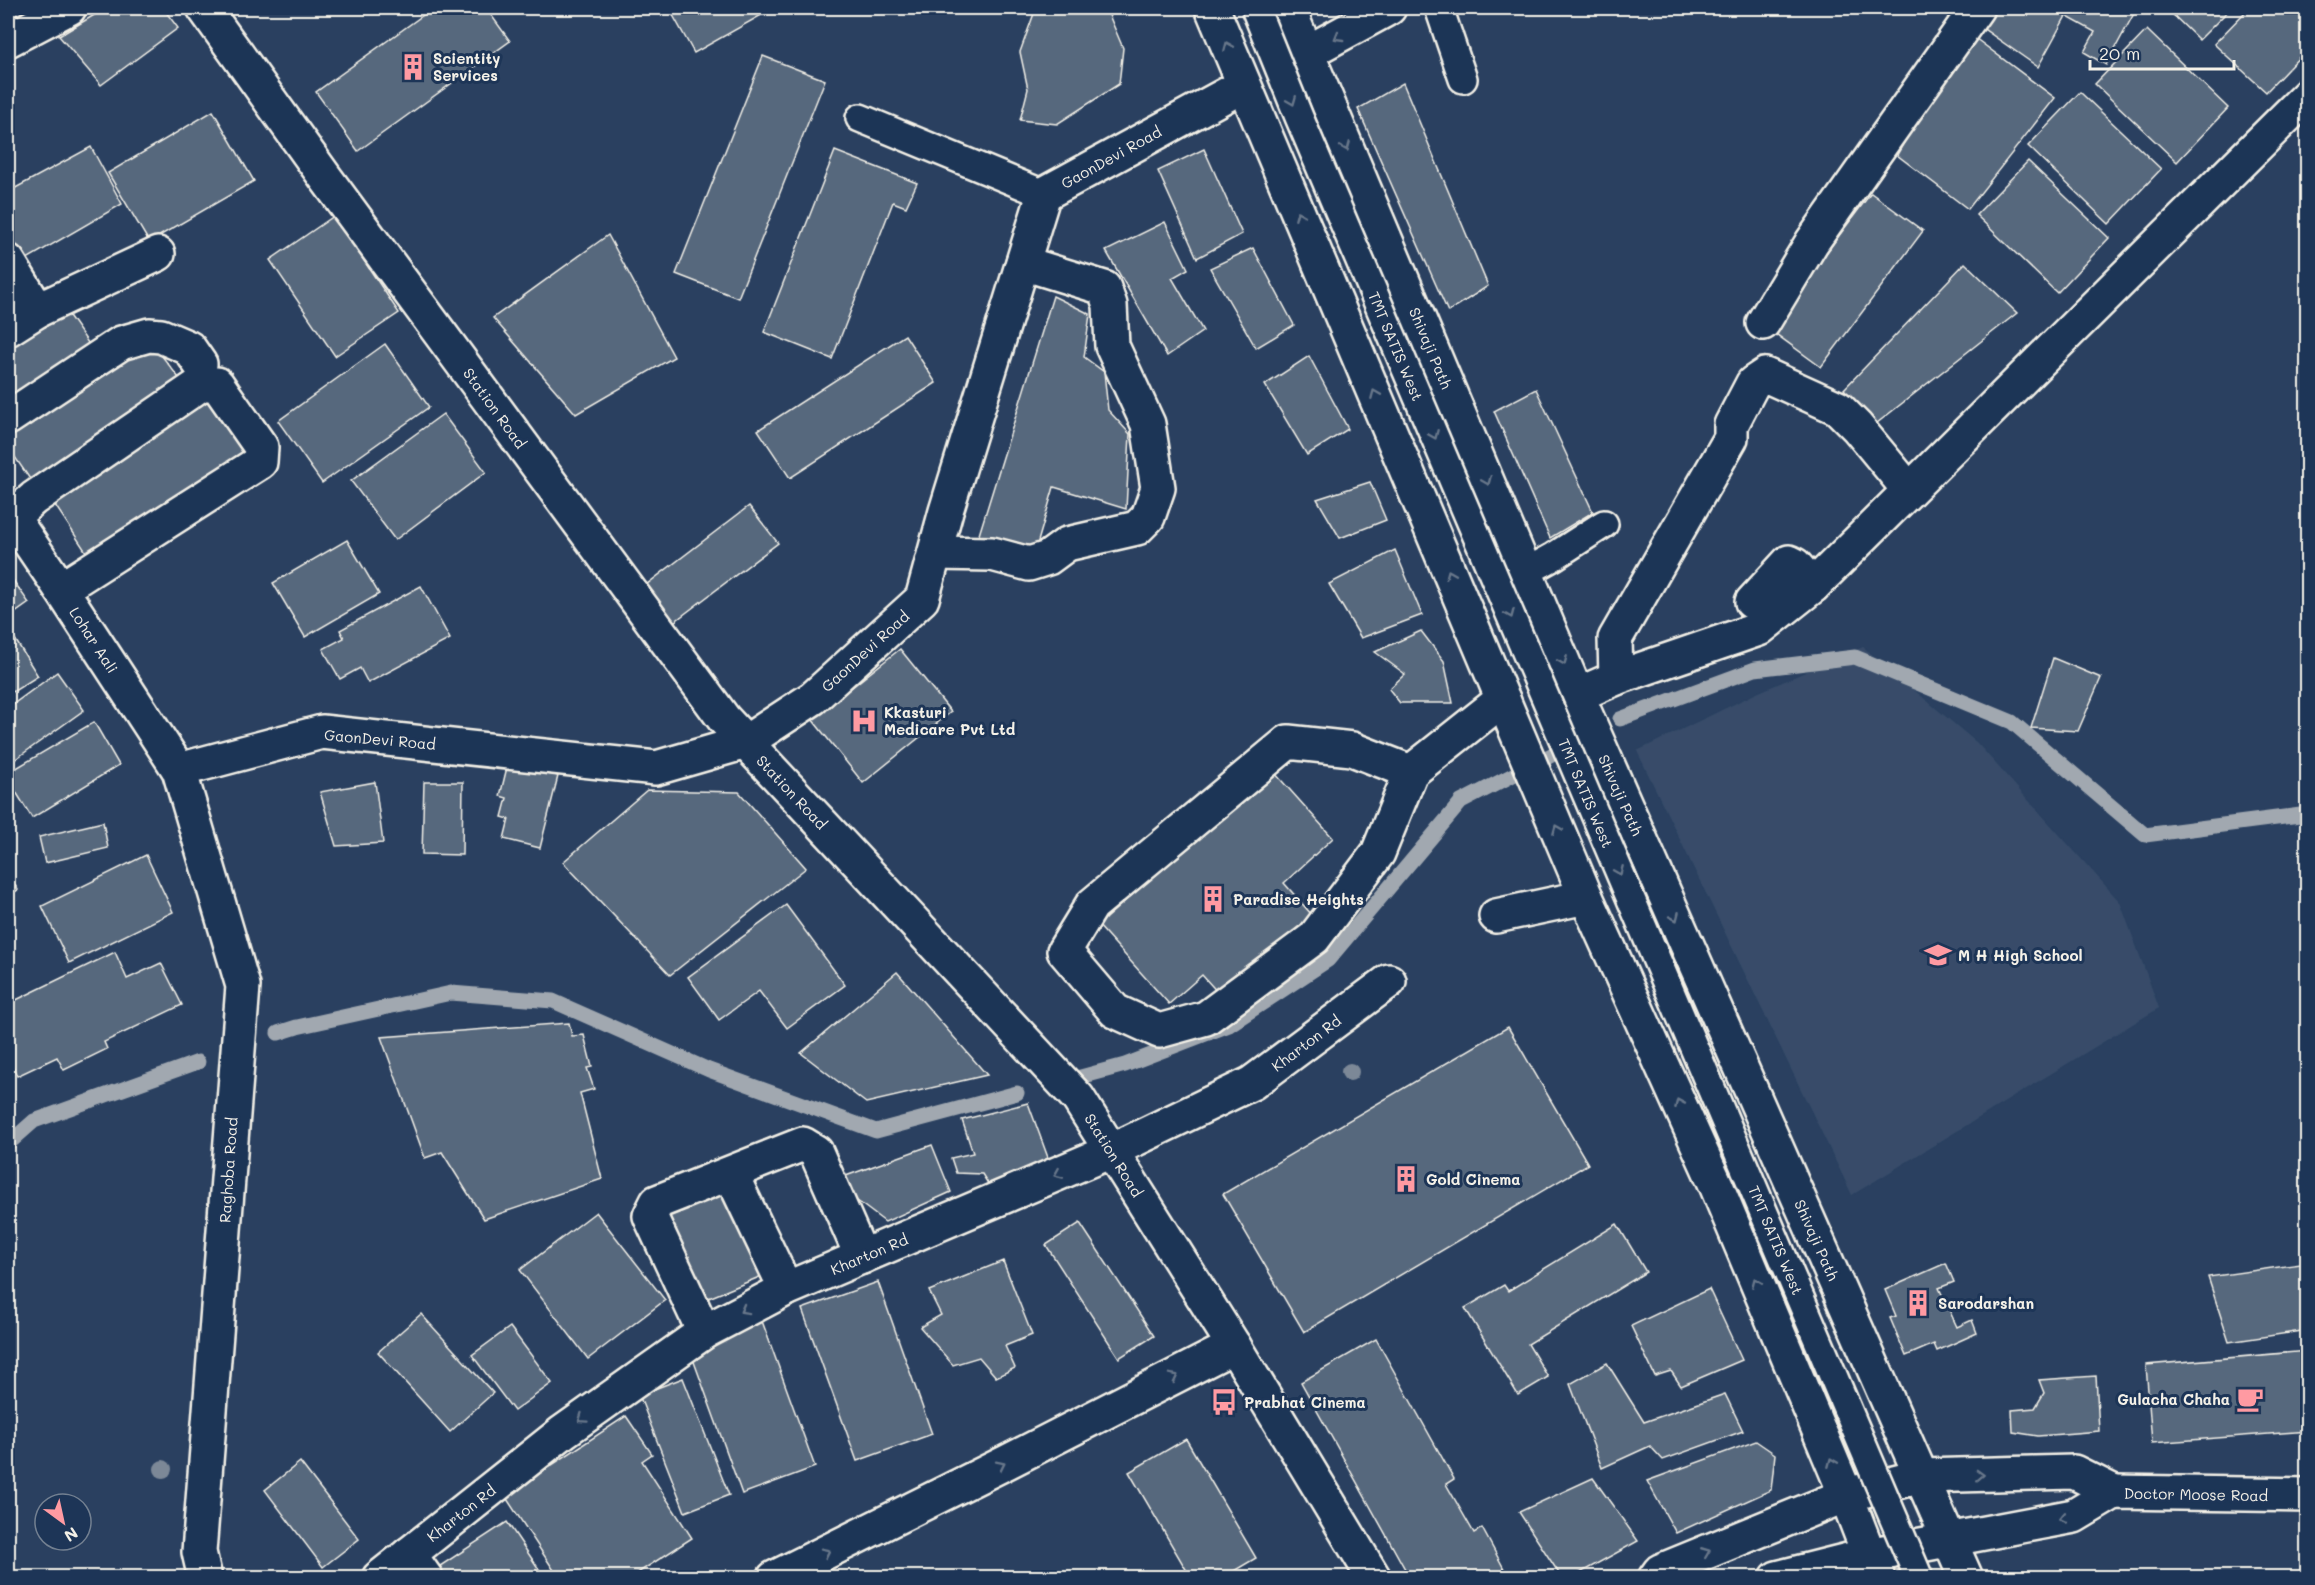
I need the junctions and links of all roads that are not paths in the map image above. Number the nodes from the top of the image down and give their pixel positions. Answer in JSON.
{"nodes":[{"id":1,"x":69,"y":8,"type":"edge"},
{"id":2,"x":204,"y":8,"type":"edge"},
{"id":3,"x":1212,"y":8,"type":"edge"},
{"id":4,"x":1255,"y":8,"type":"edge"},
{"id":5,"x":1288,"y":8,"type":"edge"},
{"id":6,"x":1389,"y":8,"type":"edge"},
{"id":7,"x":1439,"y":8,"type":"edge"},
{"id":8,"x":1977,"y":8,"type":"edge"},
{"id":9,"x":8,"y":40,"type":"edge"},
{"id":10,"x":1307,"y":54,"type":"junction"},
{"id":11,"x":1463,"y":79,"type":"dead end"},
{"id":12,"x":1245,"y":85,"type":"junction"},
{"id":13,"x":2307,"y":95,"type":"edge"},
{"id":14,"x":860,"y":118,"type":"dead end"},
{"id":15,"x":1044,"y":194,"type":"junction"},
{"id":16,"x":158,"y":254,"type":"dead end"},
{"id":17,"x":8,"y":261,"type":"edge"},
{"id":18,"x":1023,"y":263,"type":"junction"},
{"id":19,"x":38,"y":310,"type":"junction"},
{"id":20,"x":1763,"y":323,"type":"dead end"},
{"id":21,"x":8,"y":329,"type":"edge"},
{"id":22,"x":200,"y":364,"type":"dead end"},
{"id":23,"x":8,"y":418,"type":"edge"},
{"id":24,"x":1909,"y":490,"type":"junction"},
{"id":25,"x":9,"y":516,"type":"edge"},
{"id":26,"x":1604,"y":524,"type":"dead end"},
{"id":27,"x":935,"y":553,"type":"junction"},
{"id":28,"x":1526,"y":572,"type":"junction"},
{"id":29,"x":1813,"y":586,"type":"junction"},
{"id":30,"x":61,"y":589,"type":"junction"},
{"id":31,"x":1752,"y":602,"type":"dead end"},
{"id":32,"x":1616,"y":678,"type":"junction"},
{"id":33,"x":1577,"y":695,"type":"junction"},
{"id":34,"x":1503,"y":699,"type":"junction"},
{"id":35,"x":746,"y":742,"type":"junction"},
{"id":36,"x":179,"y":770,"type":"junction"},
{"id":37,"x":1411,"y":772,"type":"junction"},
{"id":38,"x":1586,"y":897,"type":"junction"},
{"id":39,"x":1496,"y":916,"type":"dead end"},
{"id":40,"x":1389,"y":981,"type":"dead end"},
{"id":41,"x":1112,"y":1151,"type":"junction"},
{"id":42,"x":731,"y":1174,"type":"junction"},
{"id":43,"x":862,"y":1257,"type":"junction"},
{"id":44,"x":786,"y":1289,"type":"junction"},
{"id":45,"x":704,"y":1332,"type":"junction"},
{"id":46,"x":1234,"y":1346,"type":"junction"},
{"id":47,"x":1922,"y":1476,"type":"junction"},
{"id":48,"x":2115,"y":1492,"type":"junction"},
{"id":49,"x":1846,"y":1495,"type":"junction"},
{"id":50,"x":2307,"y":1495,"type":"edge"},
{"id":51,"x":1949,"y":1540,"type":"junction"},
{"id":52,"x":417,"y":1566,"type":"edge"},
{"id":53,"x":1873,"y":1566,"type":"edge"},
{"id":54,"x":205,"y":1578,"type":"edge"},
{"id":55,"x":379,"y":1578,"type":"edge"},
{"id":56,"x":774,"y":1578,"type":"edge"},
{"id":57,"x":1374,"y":1578,"type":"edge"},
{"id":58,"x":1655,"y":1578,"type":"edge"},
{"id":59,"x":1777,"y":1578,"type":"edge"},
{"id":60,"x":1919,"y":1578,"type":"edge"},
{"id":61,"x":1966,"y":1578,"type":"edge"}],
"edges":[{"from":1,"to":9,"type":"street"},
{"from":2,"to":35,"type":"street","name":"Station Road"},
{"from":12,"to":3,"type":"street","one_way":true},
{"from":4,"to":60,"type":"lane","name":"TMT SATIS West","one_way":true,"bridge":true},
{"from":5,"to":10,"type":"street","name":"Shivaji Path"},
{"from":6,"to":10,"type":"street","one_way":true},
{"from":7,"to":11,"type":"lane"},
{"from":8,"to":20,"type":"street"},
{"from":10,"to":12,"type":"street"},
{"from":10,"to":28,"type":"street","name":"Shivaji Path","one_way":true},
{"from":12,"to":15,"type":"street","name":"GaonDevi Road"},
{"from":34,"to":12,"type":"street","one_way":true},
{"from":13,"to":24,"type":"street"},
{"from":14,"to":15,"type":"lane"},
{"from":15,"to":18,"type":"street","name":"GaonDevi Road"},
{"from":16,"to":19,"type":"street"},
{"from":17,"to":19,"type":"street"},
{"from":18,"to":27,"type":"street","name":"GaonDevi Road"},
{"from":18,"to":27,"type":"street"},
{"from":19,"to":21,"type":"street"},
{"from":22,"to":23,"type":"street"},
{"from":24,"to":29,"type":"street"},
{"from":24,"to":32,"type":"street"},
{"from":25,"to":30,"type":"street","name":"Lohar Aali"},
{"from":25,"to":30,"type":"street"},
{"from":26,"to":28,"type":"lane"},
{"from":27,"to":35,"type":"street","name":"GaonDevi Road"},
{"from":28,"to":33,"type":"street","name":"Shivaji Path","one_way":true},
{"from":29,"to":31,"type":"street"},
{"from":29,"to":32,"type":"street"},
{"from":30,"to":36,"type":"street","name":"Lohar Aali"},
{"from":32,"to":33,"type":"street"},
{"from":33,"to":47,"type":"street","name":"Shivaji Path","one_way":true},
{"from":34,"to":37,"type":"street"},
{"from":38,"to":34,"type":"street","one_way":true},
{"from":35,"to":36,"type":"street","name":"GaonDevi Road"},
{"from":35,"to":41,"type":"street","name":"Station Road"},
{"from":36,"to":54,"type":"street","name":"Raghoba Road"},
{"from":37,"to":37,"type":"street"},
{"from":38,"to":39,"type":"street"},
{"from":49,"to":38,"type":"street","one_way":true},
{"from":40,"to":41,"type":"street","name":"Kharton Rd"},
{"from":41,"to":43,"type":"street","name":"Kharton Rd","one_way":true},
{"from":41,"to":46,"type":"street","name":"Station Road"},
{"from":42,"to":43,"type":"street"},
{"from":42,"to":44,"type":"street"},
{"from":42,"to":45,"type":"street"},
{"from":43,"to":44,"type":"street","name":"Kharton Rd"},
{"from":44,"to":45,"type":"street","name":"Kharton Rd","one_way":true},
{"from":45,"to":52,"type":"street","name":"Kharton Rd","one_way":true},
{"from":56,"to":46,"type":"street","one_way":true},
{"from":46,"to":57,"type":"street","name":"Station Road"},
{"from":47,"to":48,"type":"street","one_way":true},
{"from":47,"to":49,"type":"street"},
{"from":47,"to":51,"type":"street","name":"Shivaji Path"},
{"from":48,"to":50,"type":"street","name":"Doctor Moose Road"},
{"from":48,"to":51,"type":"street","name":"Doctor Moose Road","one_way":true},
{"from":49,"to":53,"type":"street"},
{"from":58,"to":49,"type":"street","one_way":true},
{"from":51,"to":53,"type":"street","name":"Doctor Moose Road"},
{"from":51,"to":61,"type":"street","name":"Shivaji Path"},
{"from":52,"to":55,"type":"street","name":"Kharton Rd"},
{"from":53,"to":59,"type":"street","name":"Doctor Moose Road"}]}
